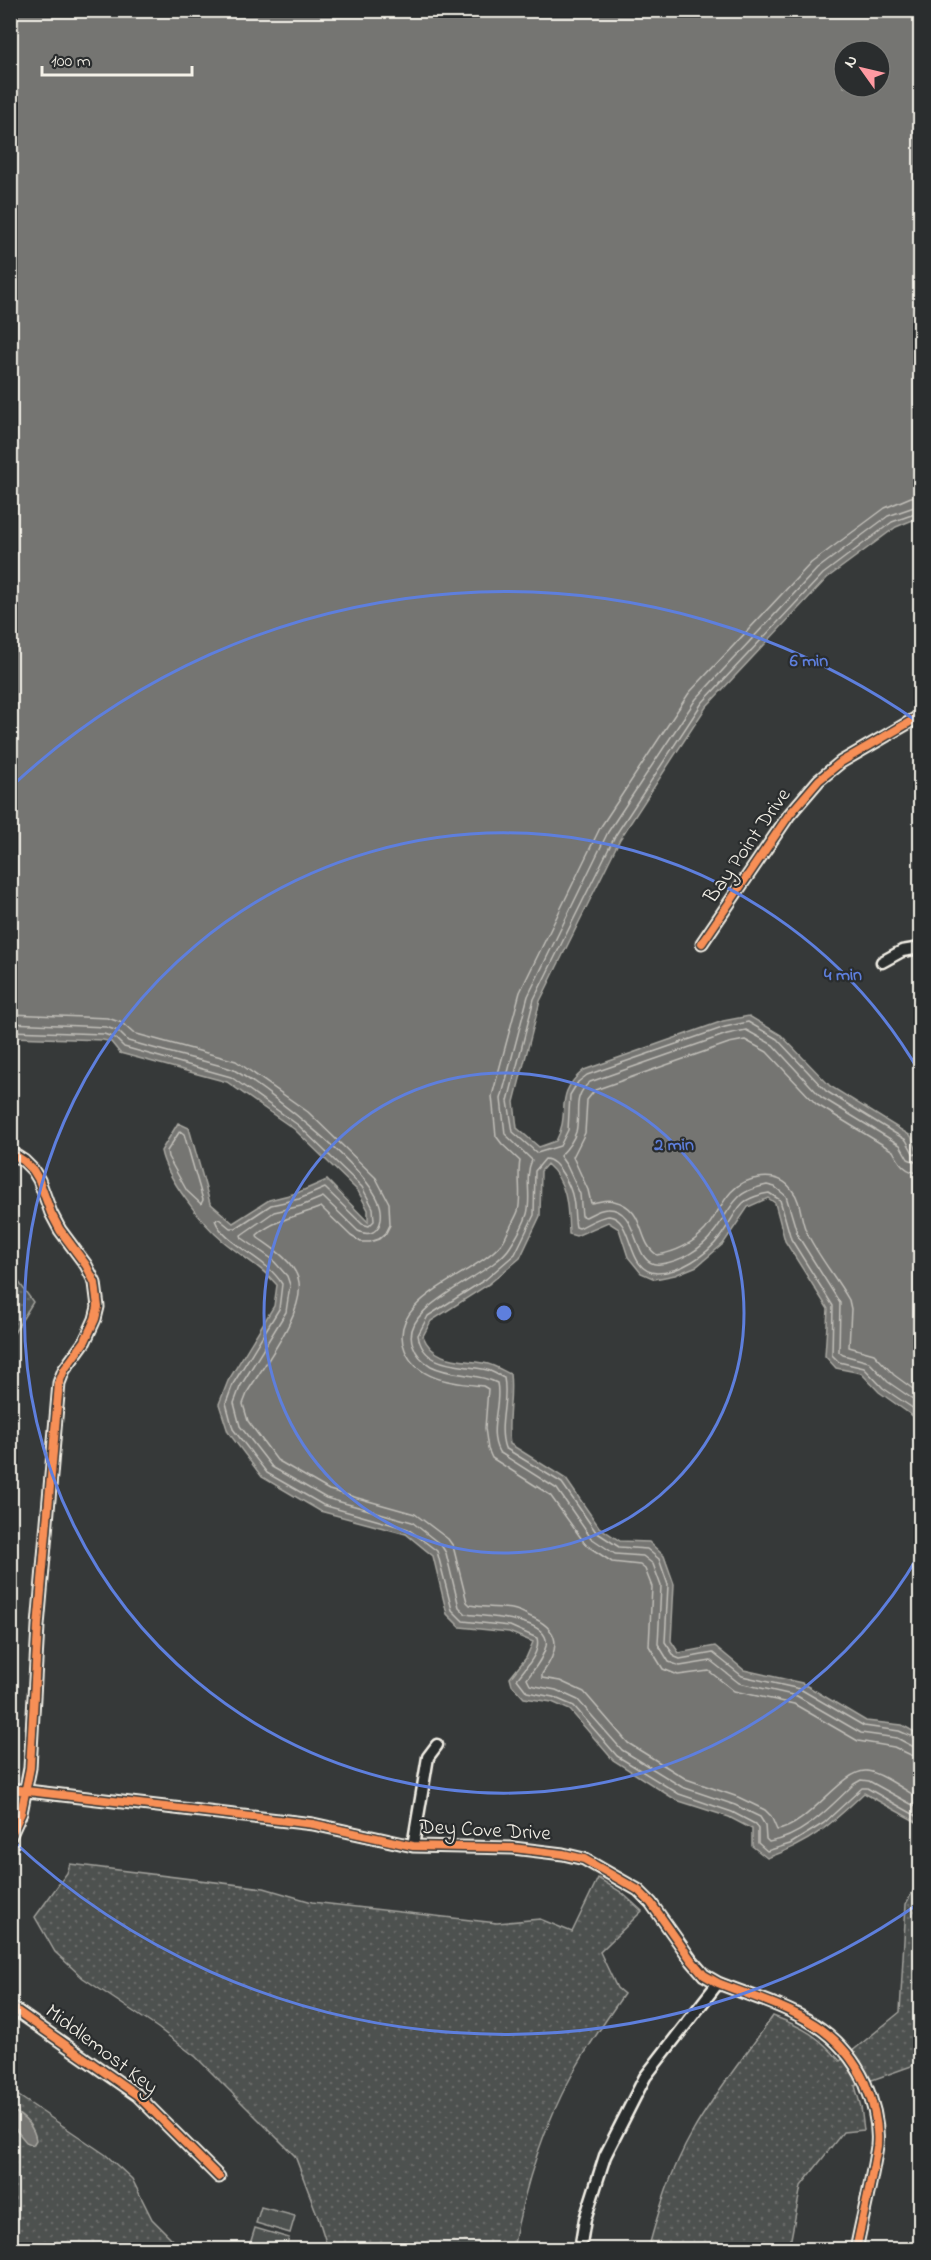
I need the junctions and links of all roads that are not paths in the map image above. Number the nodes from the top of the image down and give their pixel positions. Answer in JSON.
{"nodes":[{"id":1,"x":921,"y":716,"type":"edge"},
{"id":2,"x":702,"y":944,"type":"dead end"},
{"id":3,"x":921,"y":948,"type":"edge"},
{"id":4,"x":882,"y":962,"type":"dead end"},
{"id":5,"x":10,"y":1152,"type":"edge"},
{"id":6,"x":437,"y":1745,"type":"dead end"},
{"id":7,"x":10,"y":1789,"type":"edge"},
{"id":8,"x":27,"y":1791,"type":"junction"},
{"id":9,"x":10,"y":1837,"type":"edge"},
{"id":10,"x":413,"y":1846,"type":"junction"},
{"id":11,"x":718,"y":1983,"type":"junction"},
{"id":12,"x":10,"y":2006,"type":"edge"},
{"id":13,"x":219,"y":2177,"type":"dead end"},
{"id":14,"x":580,"y":2250,"type":"edge"},
{"id":15,"x":856,"y":2250,"type":"edge"}],
"edges":[{"from":1,"to":2,"type":"street","name":"Bay Point Drive"},
{"from":3,"to":4,"type":"street"},
{"from":5,"to":8,"type":"street"},
{"from":6,"to":10,"type":"street"},
{"from":7,"to":8,"type":"street","name":"Dey Cove Drive"},
{"from":8,"to":9,"type":"street"},
{"from":8,"to":10,"type":"street","name":"Dey Cove Drive"},
{"from":10,"to":11,"type":"street","name":"Dey Cove Drive"},
{"from":11,"to":14,"type":"street"},
{"from":11,"to":15,"type":"street","name":"Dey Cove Drive"},
{"from":12,"to":13,"type":"street","name":"Middlemost Key"}]}
